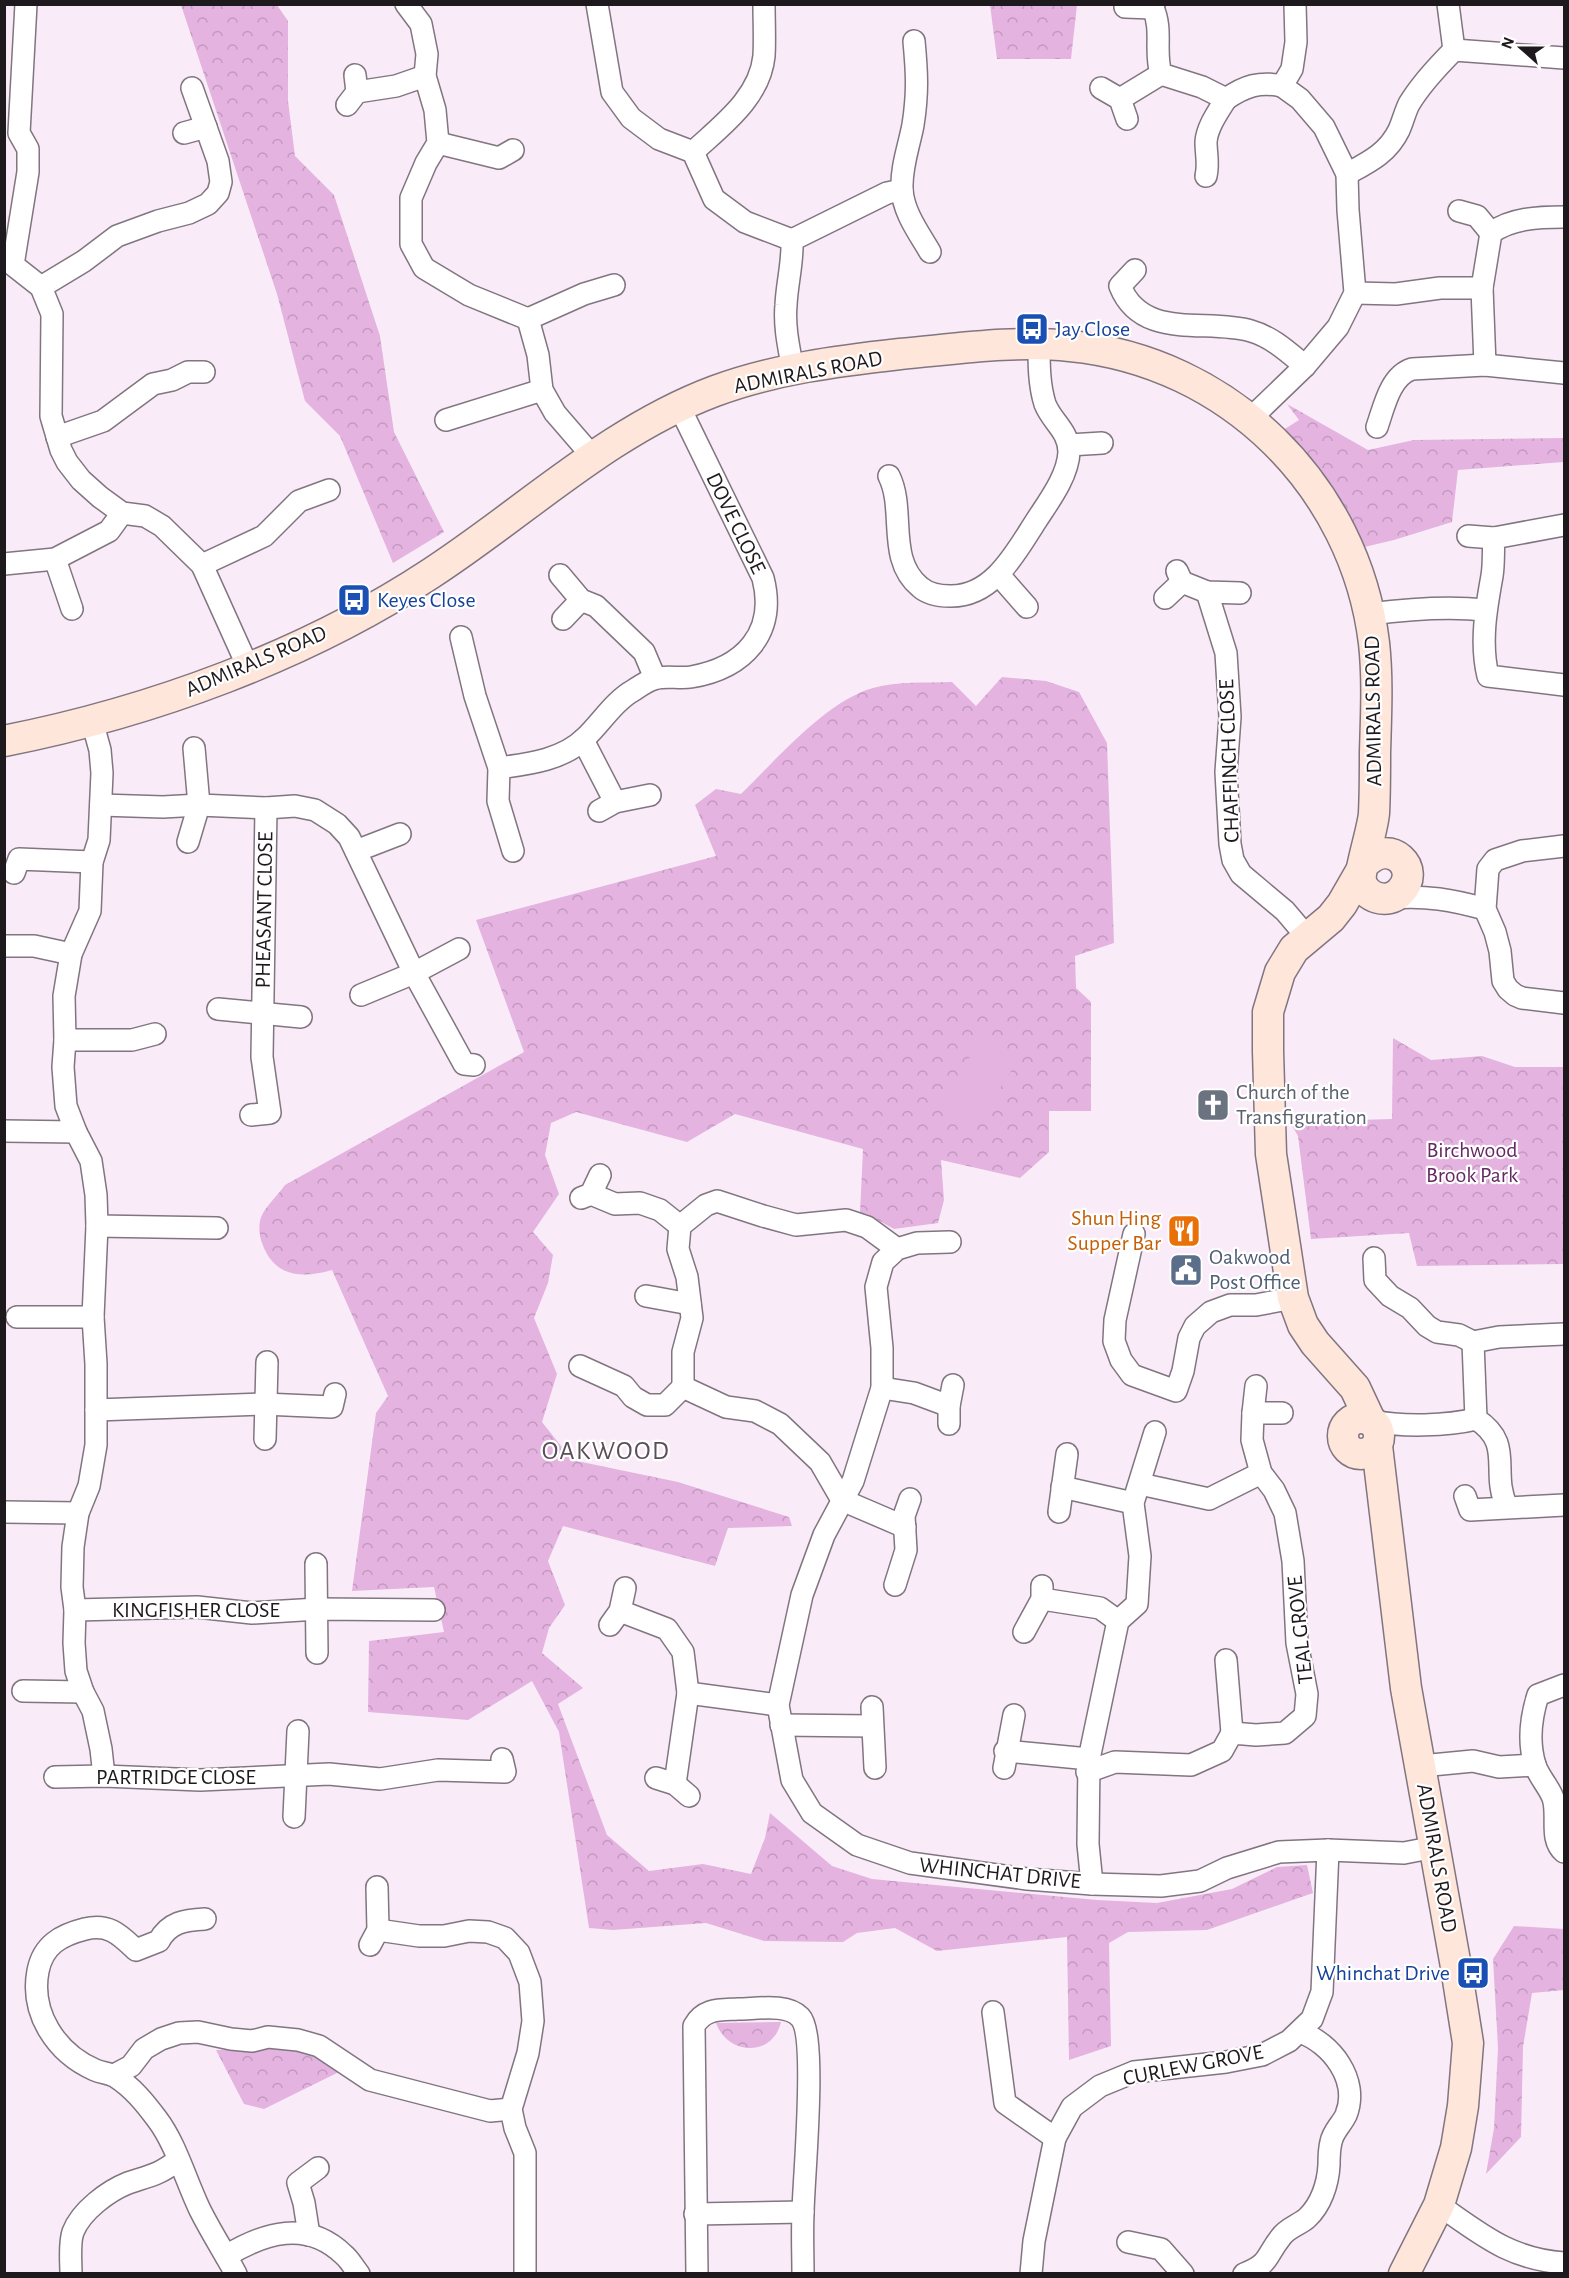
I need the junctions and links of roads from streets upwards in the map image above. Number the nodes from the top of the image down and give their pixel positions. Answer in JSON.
{"nodes":[{"id":1,"x":26,"y":4,"type":"edge"},
{"id":2,"x":406,"y":4,"type":"edge"},
{"id":3,"x":597,"y":4,"type":"edge"},
{"id":4,"x":764,"y":4,"type":"edge"},
{"id":5,"x":1295,"y":4,"type":"edge"},
{"id":6,"x":1448,"y":4,"type":"edge"},
{"id":7,"x":1125,"y":7,"type":"dead end"},
{"id":8,"x":1153,"y":7,"type":"edge"},
{"id":9,"x":914,"y":41,"type":"dead end"},
{"id":10,"x":1454,"y":50,"type":"junction"},
{"id":11,"x":1564,"y":58,"type":"edge"},
{"id":12,"x":1161,"y":74,"type":"junction"},
{"id":13,"x":424,"y":76,"type":"junction"},
{"id":14,"x":1282,"y":86,"type":"junction"},
{"id":15,"x":192,"y":88,"type":"dead end"},
{"id":16,"x":1101,"y":88,"type":"dead end"},
{"id":17,"x":353,"y":90,"type":"dead end"},
{"id":18,"x":1120,"y":99,"type":"junction"},
{"id":19,"x":1226,"y":99,"type":"junction"},
{"id":20,"x":1127,"y":119,"type":"dead end"},
{"id":21,"x":206,"y":127,"type":"junction"},
{"id":22,"x":12,"y":133,"type":"edge"},
{"id":23,"x":184,"y":133,"type":"dead end"},
{"id":24,"x":438,"y":143,"type":"junction"},
{"id":25,"x":513,"y":150,"type":"dead end"},
{"id":26,"x":693,"y":152,"type":"junction"},
{"id":27,"x":1347,"y":174,"type":"junction"},
{"id":28,"x":1207,"y":177,"type":"dead end"},
{"id":29,"x":902,"y":190,"type":"junction"},
{"id":30,"x":1459,"y":211,"type":"dead end"},
{"id":31,"x":1564,"y":217,"type":"edge"},
{"id":32,"x":1491,"y":233,"type":"junction"},
{"id":33,"x":792,"y":240,"type":"junction"},
{"id":34,"x":930,"y":252,"type":"dead end"},
{"id":35,"x":9,"y":266,"type":"edge"},
{"id":36,"x":1134,"y":270,"type":"dead end"},
{"id":37,"x":619,"y":285,"type":"dead end"},
{"id":38,"x":41,"y":287,"type":"junction"},
{"id":39,"x":1482,"y":288,"type":"junction"},
{"id":40,"x":1355,"y":293,"type":"junction"},
{"id":41,"x":528,"y":319,"type":"junction"},
{"id":42,"x":1039,"y":345,"type":"junction"},
{"id":43,"x":1485,"y":365,"type":"junction"},
{"id":44,"x":1305,"y":366,"type":"junction"},
{"id":45,"x":793,"y":370,"type":"junction"},
{"id":46,"x":208,"y":371,"type":"dead end"},
{"id":47,"x":1564,"y":373,"type":"edge"},
{"id":48,"x":542,"y":390,"type":"junction"},
{"id":49,"x":679,"y":406,"type":"junction"},
{"id":50,"x":1250,"y":419,"type":"junction"},
{"id":51,"x":446,"y":420,"type":"dead end"},
{"id":52,"x":1377,"y":427,"type":"dead end"},
{"id":53,"x":57,"y":437,"type":"junction"},
{"id":54,"x":1102,"y":443,"type":"dead end"},
{"id":55,"x":1069,"y":445,"type":"junction"},
{"id":56,"x":592,"y":457,"type":"junction"},
{"id":57,"x":900,"y":486,"type":"dead end"},
{"id":58,"x":329,"y":490,"type":"dead end"},
{"id":59,"x":122,"y":513,"type":"junction"},
{"id":60,"x":1564,"y":525,"type":"edge"},
{"id":61,"x":1468,"y":536,"type":"dead end"},
{"id":62,"x":1494,"y":538,"type":"junction"},
{"id":63,"x":55,"y":559,"type":"junction"},
{"id":64,"x":4,"y":564,"type":"edge"},
{"id":65,"x":202,"y":565,"type":"junction"},
{"id":66,"x":999,"y":574,"type":"junction"},
{"id":67,"x":560,"y":575,"type":"dead end"},
{"id":68,"x":1207,"y":592,"type":"junction"},
{"id":69,"x":1240,"y":592,"type":"dead end"},
{"id":70,"x":1165,"y":598,"type":"dead end"},
{"id":71,"x":581,"y":600,"type":"junction"},
{"id":72,"x":1027,"y":607,"type":"dead end"},
{"id":73,"x":72,"y":609,"type":"dead end"},
{"id":74,"x":1485,"y":610,"type":"junction"},
{"id":75,"x":1370,"y":614,"type":"junction"},
{"id":76,"x":563,"y":619,"type":"dead end"},
{"id":77,"x":461,"y":637,"type":"dead end"},
{"id":78,"x":248,"y":667,"type":"junction"},
{"id":79,"x":655,"y":678,"type":"junction"},
{"id":80,"x":1564,"y":685,"type":"edge"},
{"id":81,"x":92,"y":721,"type":"junction"},
{"id":82,"x":583,"y":740,"type":"junction"},
{"id":83,"x":4,"y":741,"type":"edge"},
{"id":84,"x":194,"y":748,"type":"dead end"},
{"id":85,"x":499,"y":768,"type":"junction"},
{"id":86,"x":650,"y":795,"type":"dead end"},
{"id":87,"x":100,"y":805,"type":"junction"},
{"id":88,"x":199,"y":805,"type":"junction"},
{"id":89,"x":266,"y":808,"type":"junction"},
{"id":90,"x":1374,"y":813,"type":"junction"},
{"id":91,"x":400,"y":834,"type":"dead end"},
{"id":92,"x":188,"y":842,"type":"dead end"},
{"id":93,"x":1564,"y":846,"type":"edge"},
{"id":94,"x":356,"y":850,"type":"junction"},
{"id":95,"x":513,"y":851,"type":"dead end"},
{"id":96,"x":1399,"y":858,"type":"junction"},
{"id":97,"x":92,"y":862,"type":"junction"},
{"id":98,"x":1362,"y":867,"type":"junction"},
{"id":99,"x":14,"y":873,"type":"dead end"},
{"id":100,"x":1389,"y":899,"type":"junction"},
{"id":101,"x":1448,"y":899,"type":"junction"},
{"id":102,"x":1485,"y":909,"type":"junction"},
{"id":103,"x":1330,"y":918,"type":"junction"},
{"id":104,"x":1307,"y":937,"type":"junction"},
{"id":105,"x":4,"y":946,"type":"edge"},
{"id":106,"x":459,"y":949,"type":"dead end"},
{"id":107,"x":71,"y":954,"type":"junction"},
{"id":108,"x":414,"y":973,"type":"junction"},
{"id":109,"x":362,"y":995,"type":"dead end"},
{"id":110,"x":1564,"y":1003,"type":"edge"},
{"id":111,"x":218,"y":1008,"type":"dead end"},
{"id":112,"x":263,"y":1012,"type":"junction"},
{"id":113,"x":301,"y":1017,"type":"dead end"},
{"id":114,"x":155,"y":1034,"type":"dead end"},
{"id":115,"x":65,"y":1040,"type":"junction"},
{"id":116,"x":474,"y":1065,"type":"dead end"},
{"id":117,"x":251,"y":1115,"type":"dead end"},
{"id":118,"x":4,"y":1131,"type":"edge"},
{"id":119,"x":76,"y":1132,"type":"junction"},
{"id":120,"x":591,"y":1189,"type":"dead end"},
{"id":121,"x":97,"y":1226,"type":"junction"},
{"id":122,"x":680,"y":1226,"type":"junction"},
{"id":123,"x":221,"y":1230,"type":"dead end"},
{"id":124,"x":1134,"y":1234,"type":"dead end"},
{"id":125,"x":950,"y":1242,"type":"dead end"},
{"id":126,"x":897,"y":1249,"type":"junction"},
{"id":127,"x":1374,"y":1258,"type":"dead end"},
{"id":128,"x":646,"y":1296,"type":"dead end"},
{"id":129,"x":1293,"y":1298,"type":"junction"},
{"id":130,"x":690,"y":1304,"type":"junction"},
{"id":131,"x":16,"y":1317,"type":"dead end"},
{"id":132,"x":93,"y":1317,"type":"junction"},
{"id":133,"x":1564,"y":1334,"type":"edge"},
{"id":134,"x":1473,"y":1342,"type":"junction"},
{"id":135,"x":267,"y":1362,"type":"dead end"},
{"id":136,"x":579,"y":1362,"type":"dead end"},
{"id":137,"x":953,"y":1384,"type":"dead end"},
{"id":138,"x":1256,"y":1386,"type":"dead end"},
{"id":139,"x":683,"y":1387,"type":"junction"},
{"id":140,"x":882,"y":1388,"type":"junction"},
{"id":141,"x":335,"y":1394,"type":"dead end"},
{"id":142,"x":264,"y":1404,"type":"junction"},
{"id":143,"x":96,"y":1410,"type":"junction"},
{"id":144,"x":1253,"y":1413,"type":"junction"},
{"id":145,"x":1282,"y":1413,"type":"dead end"},
{"id":146,"x":1476,"y":1419,"type":"junction"},
{"id":147,"x":1155,"y":1432,"type":"dead end"},
{"id":148,"x":1365,"y":1434,"type":"junction"},
{"id":149,"x":265,"y":1439,"type":"dead end"},
{"id":150,"x":1067,"y":1454,"type":"dead end"},
{"id":151,"x":1261,"y":1473,"type":"junction"},
{"id":152,"x":1062,"y":1487,"type":"junction"},
{"id":153,"x":1137,"y":1494,"type":"junction"},
{"id":154,"x":1465,"y":1496,"type":"dead end"},
{"id":155,"x":910,"y":1499,"type":"dead end"},
{"id":156,"x":842,"y":1500,"type":"junction"},
{"id":157,"x":1564,"y":1504,"type":"edge"},
{"id":158,"x":1508,"y":1507,"type":"junction"},
{"id":159,"x":4,"y":1512,"type":"edge"},
{"id":160,"x":1059,"y":1512,"type":"dead end"},
{"id":161,"x":78,"y":1513,"type":"junction"},
{"id":162,"x":905,"y":1527,"type":"junction"},
{"id":163,"x":316,"y":1564,"type":"dead end"},
{"id":164,"x":895,"y":1585,"type":"dead end"},
{"id":165,"x":625,"y":1588,"type":"dead end"},
{"id":166,"x":318,"y":1609,"type":"junction"},
{"id":167,"x":75,"y":1610,"type":"junction"},
{"id":168,"x":434,"y":1610,"type":"dead end"},
{"id":169,"x":1118,"y":1621,"type":"junction"},
{"id":170,"x":1024,"y":1632,"type":"dead end"},
{"id":171,"x":317,"y":1653,"type":"dead end"},
{"id":172,"x":1226,"y":1660,"type":"dead end"},
{"id":173,"x":1564,"y":1685,"type":"edge"},
{"id":174,"x":23,"y":1691,"type":"dead end"},
{"id":175,"x":82,"y":1692,"type":"junction"},
{"id":176,"x":688,"y":1693,"type":"junction"},
{"id":177,"x":779,"y":1715,"type":"junction"},
{"id":178,"x":1014,"y":1715,"type":"dead end"},
{"id":179,"x":298,"y":1731,"type":"dead end"},
{"id":180,"x":1232,"y":1733,"type":"junction"},
{"id":181,"x":502,"y":1759,"type":"dead end"},
{"id":182,"x":1088,"y":1765,"type":"junction"},
{"id":183,"x":1535,"y":1765,"type":"junction"},
{"id":184,"x":1421,"y":1766,"type":"junction"},
{"id":185,"x":875,"y":1768,"type":"dead end"},
{"id":186,"x":297,"y":1775,"type":"junction"},
{"id":187,"x":104,"y":1776,"type":"junction"},
{"id":188,"x":55,"y":1777,"type":"dead end"},
{"id":189,"x":673,"y":1786,"type":"dead end"},
{"id":190,"x":294,"y":1817,"type":"dead end"},
{"id":191,"x":1435,"y":1847,"type":"junction"},
{"id":192,"x":1328,"y":1850,"type":"junction"},
{"id":193,"x":1564,"y":1852,"type":"edge"},
{"id":194,"x":1092,"y":1884,"type":"junction"},
{"id":195,"x":377,"y":1887,"type":"dead end"},
{"id":196,"x":205,"y":1919,"type":"dead end"},
{"id":197,"x":993,"y":2012,"type":"dead end"},
{"id":198,"x":1300,"y":2032,"type":"junction"},
{"id":199,"x":114,"y":2075,"type":"junction"},
{"id":200,"x":511,"y":2109,"type":"junction"},
{"id":201,"x":1055,"y":2138,"type":"junction"},
{"id":202,"x":178,"y":2160,"type":"junction"},
{"id":203,"x":318,"y":2168,"type":"dead end"},
{"id":204,"x":1438,"y":2205,"type":"junction"},
{"id":205,"x":803,"y":2212,"type":"junction"},
{"id":206,"x":696,"y":2214,"type":"junction"},
{"id":207,"x":309,"y":2235,"type":"junction"},
{"id":208,"x":1128,"y":2242,"type":"dead end"},
{"id":209,"x":1564,"y":2263,"type":"edge"},
{"id":210,"x":231,"y":2265,"type":"edge"},
{"id":211,"x":71,"y":2274,"type":"edge"},
{"id":212,"x":359,"y":2274,"type":"edge"},
{"id":213,"x":525,"y":2274,"type":"edge"},
{"id":214,"x":697,"y":2274,"type":"edge"},
{"id":215,"x":803,"y":2274,"type":"edge"},
{"id":216,"x":1031,"y":2274,"type":"edge"},
{"id":217,"x":1184,"y":2274,"type":"edge"},
{"id":218,"x":1244,"y":2274,"type":"edge"},
{"id":219,"x":1404,"y":2274,"type":"edge"}],
"edges":[{"from":1,"to":22,"type":"street"},
{"from":2,"to":13,"type":"street"},
{"from":3,"to":26,"type":"street"},
{"from":4,"to":26,"type":"street"},
{"from":5,"to":14,"type":"street"},
{"from":6,"to":10,"type":"street"},
{"from":7,"to":8,"type":"street"},
{"from":8,"to":12,"type":"street"},
{"from":9,"to":29,"type":"street"},
{"from":10,"to":11,"type":"street"},
{"from":10,"to":27,"type":"street"},
{"from":12,"to":18,"type":"street"},
{"from":12,"to":19,"type":"street"},
{"from":13,"to":17,"type":"street"},
{"from":13,"to":24,"type":"street"},
{"from":14,"to":19,"type":"street"},
{"from":14,"to":27,"type":"street"},
{"from":15,"to":21,"type":"street"},
{"from":16,"to":18,"type":"street"},
{"from":18,"to":20,"type":"street"},
{"from":19,"to":28,"type":"street"},
{"from":21,"to":23,"type":"street"},
{"from":21,"to":38,"type":"street"},
{"from":22,"to":35,"type":"street"},
{"from":24,"to":25,"type":"street"},
{"from":24,"to":41,"type":"street"},
{"from":26,"to":33,"type":"street"},
{"from":27,"to":40,"type":"street"},
{"from":29,"to":33,"type":"street"},
{"from":29,"to":34,"type":"street"},
{"from":30,"to":32,"type":"street"},
{"from":31,"to":32,"type":"street"},
{"from":32,"to":39,"type":"street"},
{"from":33,"to":45,"type":"street"},
{"from":35,"to":38,"type":"street"},
{"from":36,"to":44,"type":"street"},
{"from":37,"to":41,"type":"street"},
{"from":38,"to":53,"type":"street"},
{"from":39,"to":40,"type":"street"},
{"from":39,"to":43,"type":"street"},
{"from":40,"to":44,"type":"street"},
{"from":41,"to":48,"type":"street"},
{"from":42,"to":45,"type":"street","name":"ADMIRALS ROAD"},
{"from":42,"to":50,"type":"street","name":"ADMIRALS ROAD"},
{"from":42,"to":55,"type":"street"},
{"from":43,"to":47,"type":"street"},
{"from":43,"to":52,"type":"street"},
{"from":44,"to":50,"type":"street"},
{"from":45,"to":49,"type":"street","name":"ADMIRALS ROAD"},
{"from":46,"to":53,"type":"street"},
{"from":48,"to":51,"type":"street"},
{"from":48,"to":56,"type":"street"},
{"from":49,"to":56,"type":"street","name":"ADMIRALS ROAD"},
{"from":49,"to":79,"type":"street","name":"DOVE CLOSE"},
{"from":50,"to":75,"type":"street","name":"ADMIRALS ROAD"},
{"from":53,"to":59,"type":"street"},
{"from":54,"to":55,"type":"street"},
{"from":55,"to":66,"type":"street"},
{"from":56,"to":78,"type":"street","name":"ADMIRALS ROAD"},
{"from":57,"to":66,"type":"street"},
{"from":58,"to":65,"type":"street"},
{"from":59,"to":63,"type":"street"},
{"from":59,"to":65,"type":"street"},
{"from":60,"to":62,"type":"street"},
{"from":61,"to":62,"type":"street"},
{"from":62,"to":74,"type":"street"},
{"from":63,"to":64,"type":"street"},
{"from":63,"to":73,"type":"street"},
{"from":65,"to":78,"type":"street"},
{"from":66,"to":72,"type":"street"},
{"from":67,"to":71,"type":"street"},
{"from":68,"to":69,"type":"street"},
{"from":68,"to":70,"type":"street"},
{"from":68,"to":104,"type":"street","name":"CHAFFINCH CLOSE"},
{"from":71,"to":76,"type":"street"},
{"from":71,"to":79,"type":"street"},
{"from":74,"to":75,"type":"street"},
{"from":74,"to":80,"type":"street"},
{"from":75,"to":90,"type":"street","name":"ADMIRALS ROAD"},
{"from":77,"to":85,"type":"street"},
{"from":78,"to":81,"type":"street","name":"ADMIRALS ROAD"},
{"from":79,"to":82,"type":"street","name":"DOVE CLOSE"},
{"from":81,"to":83,"type":"street","name":"ADMIRALS ROAD"},
{"from":81,"to":87,"type":"street"},
{"from":82,"to":85,"type":"street","name":"DOVE CLOSE"},
{"from":82,"to":86,"type":"street"},
{"from":84,"to":88,"type":"street"},
{"from":85,"to":95,"type":"street"},
{"from":87,"to":88,"type":"street"},
{"from":87,"to":97,"type":"street"},
{"from":88,"to":89,"type":"street"},
{"from":88,"to":92,"type":"street"},
{"from":89,"to":94,"type":"street"},
{"from":89,"to":112,"type":"street","name":"PHEASANT CLOSE"},
{"from":90,"to":96,"type":"street","name":"ADMIRALS ROAD"},
{"from":90,"to":98,"type":"street","name":"ADMIRALS ROAD"},
{"from":91,"to":94,"type":"street"},
{"from":93,"to":102,"type":"street"},
{"from":94,"to":108,"type":"street"},
{"from":96,"to":98,"type":"street"},
{"from":96,"to":100,"type":"street"},
{"from":96,"to":101,"type":"street"},
{"from":97,"to":99,"type":"street"},
{"from":97,"to":107,"type":"street"},
{"from":98,"to":100,"type":"street"},
{"from":98,"to":103,"type":"street","name":"ADMIRALS ROAD"},
{"from":100,"to":101,"type":"street"},
{"from":100,"to":103,"type":"street","name":"ADMIRALS ROAD"},
{"from":101,"to":102,"type":"street"},
{"from":102,"to":110,"type":"street"},
{"from":103,"to":104,"type":"street","name":"ADMIRALS ROAD"},
{"from":104,"to":129,"type":"street","name":"ADMIRALS ROAD"},
{"from":105,"to":107,"type":"street"},
{"from":106,"to":108,"type":"street"},
{"from":107,"to":115,"type":"street"},
{"from":108,"to":109,"type":"street"},
{"from":108,"to":116,"type":"street"},
{"from":111,"to":112,"type":"street","name":"PHEASANT CLOSE"},
{"from":112,"to":113,"type":"street","name":"PHEASANT CLOSE"},
{"from":112,"to":117,"type":"street","name":"PHEASANT CLOSE"},
{"from":114,"to":115,"type":"street"},
{"from":115,"to":119,"type":"street"},
{"from":118,"to":119,"type":"street"},
{"from":119,"to":121,"type":"street"},
{"from":120,"to":122,"type":"street"},
{"from":121,"to":123,"type":"street"},
{"from":121,"to":132,"type":"street"},
{"from":122,"to":126,"type":"street"},
{"from":122,"to":130,"type":"street"},
{"from":124,"to":129,"type":"street"},
{"from":125,"to":126,"type":"street"},
{"from":126,"to":140,"type":"street","name":"WHINCHAT DRIVE"},
{"from":127,"to":134,"type":"street"},
{"from":128,"to":130,"type":"street"},
{"from":129,"to":148,"type":"street","name":"ADMIRALS ROAD"},
{"from":130,"to":139,"type":"street"},
{"from":131,"to":132,"type":"street"},
{"from":132,"to":143,"type":"street"},
{"from":133,"to":134,"type":"street"},
{"from":134,"to":146,"type":"street"},
{"from":135,"to":142,"type":"street"},
{"from":136,"to":139,"type":"street"},
{"from":137,"to":140,"type":"street"},
{"from":138,"to":144,"type":"street","name":"TEAL GROVE"},
{"from":139,"to":156,"type":"street"},
{"from":140,"to":156,"type":"street","name":"WHINCHAT DRIVE"},
{"from":141,"to":142,"type":"street"},
{"from":142,"to":143,"type":"street"},
{"from":142,"to":149,"type":"street"},
{"from":143,"to":161,"type":"street"},
{"from":144,"to":145,"type":"street"},
{"from":144,"to":151,"type":"street","name":"TEAL GROVE"},
{"from":146,"to":148,"type":"street"},
{"from":146,"to":158,"type":"street"},
{"from":147,"to":153,"type":"street"},
{"from":148,"to":184,"type":"street","name":"ADMIRALS ROAD"},
{"from":150,"to":152,"type":"street"},
{"from":151,"to":153,"type":"street"},
{"from":151,"to":180,"type":"street","name":"TEAL GROVE"},
{"from":152,"to":153,"type":"street"},
{"from":152,"to":160,"type":"street"},
{"from":153,"to":169,"type":"street"},
{"from":154,"to":158,"type":"street"},
{"from":155,"to":162,"type":"street"},
{"from":156,"to":162,"type":"street"},
{"from":156,"to":177,"type":"street","name":"WHINCHAT DRIVE"},
{"from":157,"to":158,"type":"street"},
{"from":159,"to":161,"type":"street"},
{"from":161,"to":167,"type":"street"},
{"from":162,"to":164,"type":"street"},
{"from":163,"to":166,"type":"street"},
{"from":165,"to":176,"type":"street"},
{"from":166,"to":167,"type":"street","name":"KINGFISHER CLOSE"},
{"from":166,"to":168,"type":"street","name":"KINGFISHER CLOSE"},
{"from":166,"to":171,"type":"street"},
{"from":167,"to":175,"type":"street"},
{"from":169,"to":170,"type":"street"},
{"from":169,"to":182,"type":"street"},
{"from":172,"to":180,"type":"street"},
{"from":173,"to":183,"type":"street"},
{"from":174,"to":175,"type":"street"},
{"from":175,"to":187,"type":"street"},
{"from":176,"to":177,"type":"street"},
{"from":176,"to":189,"type":"street"},
{"from":177,"to":185,"type":"street"},
{"from":177,"to":194,"type":"street","name":"WHINCHAT DRIVE"},
{"from":178,"to":182,"type":"street"},
{"from":179,"to":186,"type":"street"},
{"from":180,"to":182,"type":"street"},
{"from":181,"to":186,"type":"street","name":"PARTRIDGE CLOSE"},
{"from":182,"to":194,"type":"street"},
{"from":183,"to":184,"type":"street"},
{"from":183,"to":193,"type":"street"},
{"from":184,"to":191,"type":"street","name":"ADMIRALS ROAD"},
{"from":186,"to":187,"type":"street","name":"PARTRIDGE CLOSE"},
{"from":186,"to":190,"type":"street"},
{"from":187,"to":188,"type":"street","name":"PARTRIDGE CLOSE"},
{"from":191,"to":192,"type":"street","name":"WHINCHAT DRIVE"},
{"from":191,"to":204,"type":"street","name":"ADMIRALS ROAD"},
{"from":192,"to":194,"type":"street","name":"WHINCHAT DRIVE"},
{"from":192,"to":198,"type":"street","name":"CURLEW GROVE"},
{"from":195,"to":200,"type":"street"},
{"from":196,"to":199,"type":"street"},
{"from":197,"to":201,"type":"street"},
{"from":198,"to":201,"type":"street","name":"CURLEW GROVE"},
{"from":198,"to":218,"type":"street"},
{"from":199,"to":200,"type":"street"},
{"from":199,"to":202,"type":"street"},
{"from":200,"to":213,"type":"street"},
{"from":201,"to":216,"type":"street","name":"CURLEW GROVE"},
{"from":202,"to":210,"type":"street"},
{"from":202,"to":211,"type":"street"},
{"from":203,"to":207,"type":"street"},
{"from":204,"to":209,"type":"street"},
{"from":204,"to":219,"type":"street","name":"ADMIRALS ROAD"},
{"from":205,"to":206,"type":"street"},
{"from":205,"to":206,"type":"street"},
{"from":205,"to":215,"type":"street"},
{"from":206,"to":214,"type":"street"},
{"from":207,"to":210,"type":"street"},
{"from":207,"to":212,"type":"street"},
{"from":208,"to":217,"type":"street"}]}
